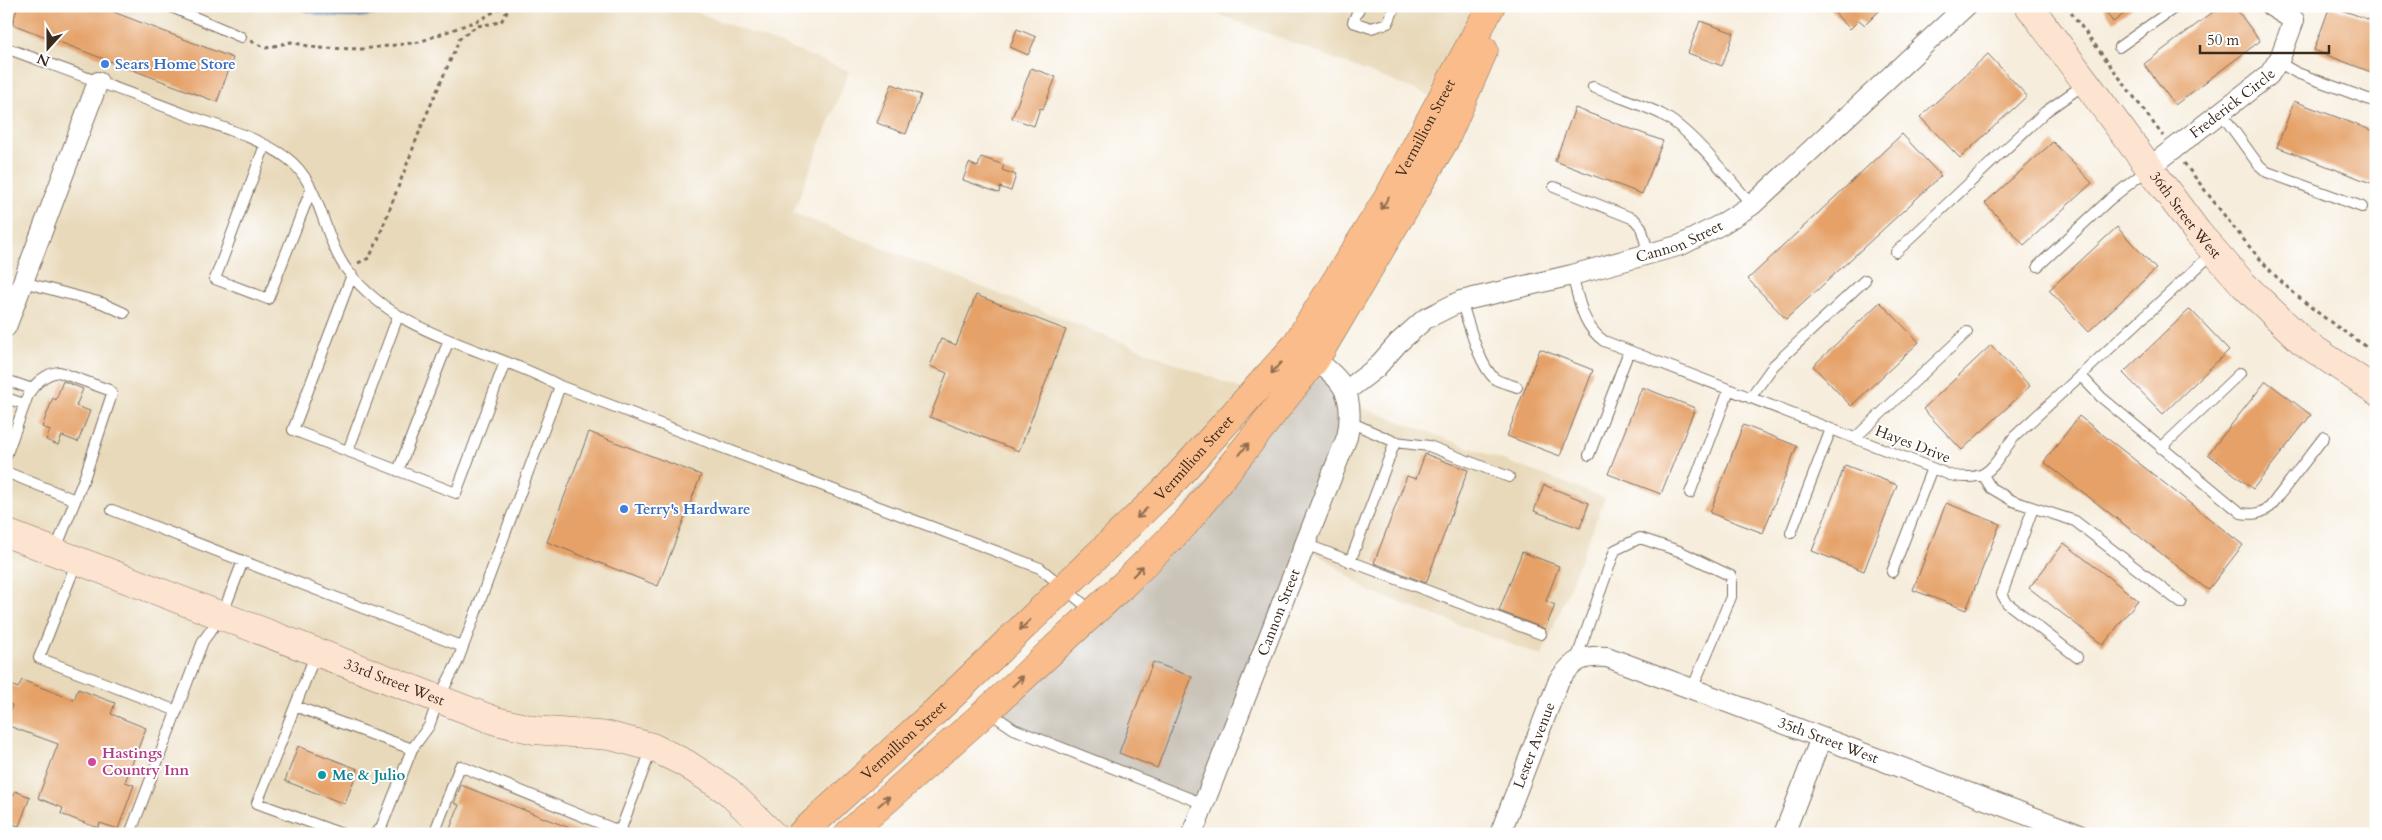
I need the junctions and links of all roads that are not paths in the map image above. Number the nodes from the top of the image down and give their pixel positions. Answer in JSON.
{"nodes":[{"id":1,"x":169,"y":6,"type":"edge"},
{"id":2,"x":1360,"y":6,"type":"edge"},
{"id":3,"x":1395,"y":6,"type":"edge"},
{"id":4,"x":1490,"y":6,"type":"edge"},
{"id":5,"x":1501,"y":6,"type":"edge"},
{"id":6,"x":1966,"y":6,"type":"edge"},
{"id":7,"x":2029,"y":6,"type":"edge"},
{"id":8,"x":2177,"y":6,"type":"edge"},
{"id":9,"x":2272,"y":6,"type":"edge"},
{"id":10,"x":2297,"y":13,"type":"edge"},
{"id":11,"x":241,"y":37,"type":"road end"},
{"id":12,"x":2120,"y":47,"type":"dead end"},
{"id":13,"x":6,"y":48,"type":"edge"},
{"id":14,"x":2278,"y":62,"type":"junction"},
{"id":15,"x":98,"y":82,"type":"junction"},
{"id":16,"x":2086,"y":83,"type":"junction"},
{"id":17,"x":1593,"y":87,"type":"dead end"},
{"id":18,"x":2376,"y":102,"type":"edge"},
{"id":19,"x":2221,"y":113,"type":"junction"},
{"id":20,"x":265,"y":145,"type":"junction"},
{"id":21,"x":2150,"y":167,"type":"junction"},
{"id":22,"x":1554,"y":187,"type":"dead end"},
{"id":23,"x":311,"y":190,"type":"junction"},
{"id":24,"x":1752,"y":205,"type":"junction"},
{"id":25,"x":2362,"y":207,"type":"dead end"},
{"id":26,"x":2214,"y":251,"type":"junction"},
{"id":27,"x":1896,"y":252,"type":"dead end"},
{"id":28,"x":1649,"y":255,"type":"junction"},
{"id":29,"x":2038,"y":266,"type":"dead end"},
{"id":30,"x":349,"y":272,"type":"junction"},
{"id":31,"x":1572,"y":275,"type":"junction"},
{"id":32,"x":1865,"y":280,"type":"dead end"},
{"id":33,"x":23,"y":282,"type":"junction"},
{"id":34,"x":1462,"y":301,"type":"junction"},
{"id":35,"x":124,"y":312,"type":"dead end"},
{"id":36,"x":8,"y":316,"type":"edge"},
{"id":37,"x":398,"y":316,"type":"junction"},
{"id":38,"x":1967,"y":332,"type":"dead end"},
{"id":39,"x":449,"y":340,"type":"junction"},
{"id":40,"x":1629,"y":351,"type":"junction"},
{"id":41,"x":1305,"y":353,"type":"junction"},
{"id":42,"x":505,"y":362,"type":"junction"},
{"id":43,"x":2240,"y":373,"type":"dead end"},
{"id":44,"x":2080,"y":375,"type":"junction"},
{"id":45,"x":6,"y":380,"type":"edge"},
{"id":46,"x":560,"y":386,"type":"junction"},
{"id":47,"x":1517,"y":387,"type":"dead end"},
{"id":48,"x":32,"y":388,"type":"junction"},
{"id":49,"x":1730,"y":390,"type":"junction"},
{"id":50,"x":1346,"y":391,"type":"junction"},
{"id":51,"x":2376,"y":391,"type":"edge"},
{"id":52,"x":6,"y":398,"type":"edge"},
{"id":53,"x":1750,"y":398,"type":"junction"},
{"id":54,"x":24,"y":404,"type":"junction"},
{"id":55,"x":1350,"y":422,"type":"junction"},
{"id":56,"x":1831,"y":429,"type":"junction"},
{"id":57,"x":2324,"y":437,"type":"dead end"},
{"id":58,"x":1855,"y":438,"type":"junction"},
{"id":59,"x":1395,"y":442,"type":"junction"},
{"id":60,"x":2161,"y":448,"type":"junction"},
{"id":61,"x":348,"y":451,"type":"junction"},
{"id":62,"x":1590,"y":455,"type":"dead end"},
{"id":63,"x":6,"y":456,"type":"edge"},
{"id":64,"x":1932,"y":468,"type":"junction"},
{"id":65,"x":398,"y":471,"type":"junction"},
{"id":66,"x":6,"y":472,"type":"edge"},
{"id":67,"x":1983,"y":475,"type":"junction"},
{"id":68,"x":1509,"y":476,"type":"dead end"},
{"id":69,"x":1690,"y":493,"type":"dead end"},
{"id":70,"x":75,"y":500,"type":"junction"},
{"id":71,"x":2033,"y":508,"type":"junction"},
{"id":72,"x":112,"y":510,"type":"dead end"},
{"id":73,"x":6,"y":533,"type":"edge"},
{"id":74,"x":1791,"y":533,"type":"dead end"},
{"id":75,"x":1305,"y":544,"type":"junction"},
{"id":76,"x":66,"y":556,"type":"junction"},
{"id":77,"x":243,"y":561,"type":"junction"},
{"id":78,"x":1350,"y":562,"type":"junction"},
{"id":79,"x":1892,"y":572,"type":"dead end"},
{"id":80,"x":1065,"y":587,"type":"junction"},
{"id":81,"x":2181,"y":603,"type":"dead end"},
{"id":82,"x":1092,"y":612,"type":"junction"},
{"id":83,"x":222,"y":615,"type":"junction"},
{"id":84,"x":1541,"y":634,"type":"dead end"},
{"id":85,"x":463,"y":647,"type":"junction"},
{"id":86,"x":316,"y":653,"type":"junction"},
{"id":87,"x":2077,"y":657,"type":"dead end"},
{"id":88,"x":1576,"y":661,"type":"junction"},
{"id":89,"x":1692,"y":689,"type":"junction"},
{"id":90,"x":438,"y":700,"type":"junction"},
{"id":91,"x":295,"y":706,"type":"junction"},
{"id":92,"x":988,"y":710,"type":"junction"},
{"id":93,"x":176,"y":711,"type":"junction"},
{"id":94,"x":1821,"y":738,"type":"junction"},
{"id":95,"x":652,"y":747,"type":"junction"},
{"id":96,"x":412,"y":749,"type":"junction"},
{"id":97,"x":1204,"y":804,"type":"junction"},
{"id":98,"x":623,"y":832,"type":"edge"},
{"id":99,"x":130,"y":834,"type":"edge"},
{"id":100,"x":342,"y":834,"type":"edge"},
{"id":101,"x":374,"y":834,"type":"edge"},
{"id":102,"x":434,"y":834,"type":"edge"},
{"id":103,"x":772,"y":834,"type":"edge"},
{"id":104,"x":800,"y":834,"type":"edge"},
{"id":105,"x":848,"y":834,"type":"edge"},
{"id":106,"x":1192,"y":834,"type":"edge"},
{"id":107,"x":1500,"y":834,"type":"edge"},
{"id":108,"x":1784,"y":834,"type":"edge"},
{"id":109,"x":2078,"y":834,"type":"edge"}],
"edges":[{"from":1,"to":11,"type":"lane"},
{"from":2,"to":3,"type":"lane"},
{"from":4,"to":41,"type":"highway","name":"Vermillion Street","one_way":true},
{"from":5,"to":41,"type":"highway","name":"Vermillion Street"},
{"from":6,"to":24,"type":"street","name":"Cannon Street"},
{"from":7,"to":16,"type":"street","name":"36th Street West"},
{"from":8,"to":12,"type":"lane"},
{"from":9,"to":10,"type":"street","name":"Frederick Circle"},
{"from":10,"to":14,"type":"street","name":"Frederick Circle"},
{"from":13,"to":15,"type":"lane"},
{"from":14,"to":18,"type":"lane"},
{"from":14,"to":19,"type":"street","name":"Frederick Circle"},
{"from":15,"to":20,"type":"lane"},
{"from":15,"to":33,"type":"street"},
{"from":16,"to":21,"type":"street","name":"36th Street West"},
{"from":16,"to":27,"type":"lane"},
{"from":17,"to":24,"type":"lane"},
{"from":19,"to":21,"type":"street","name":"Frederick Circle"},
{"from":19,"to":25,"type":"lane"},
{"from":20,"to":23,"type":"lane"},
{"from":20,"to":23,"type":"lane"},
{"from":21,"to":26,"type":"street","name":"36th Street West"},
{"from":21,"to":29,"type":"lane"},
{"from":22,"to":28,"type":"lane"},
{"from":23,"to":30,"type":"lane"},
{"from":24,"to":28,"type":"street","name":"Cannon Street"},
{"from":26,"to":44,"type":"lane"},
{"from":26,"to":51,"type":"street","name":"36th Street West"},
{"from":28,"to":31,"type":"street","name":"Cannon Street"},
{"from":30,"to":37,"type":"lane"},
{"from":30,"to":61,"type":"lane"},
{"from":31,"to":34,"type":"street","name":"Cannon Street"},
{"from":31,"to":40,"type":"lane","name":"Hayes Drive"},
{"from":32,"to":53,"type":"lane"},
{"from":33,"to":35,"type":"lane"},
{"from":33,"to":36,"type":"street"},
{"from":34,"to":47,"type":"lane"},
{"from":34,"to":50,"type":"street","name":"Cannon Street"},
{"from":37,"to":39,"type":"lane"},
{"from":37,"to":61,"type":"lane"},
{"from":38,"to":58,"type":"lane"},
{"from":39,"to":42,"type":"lane"},
{"from":39,"to":65,"type":"lane"},
{"from":40,"to":49,"type":"lane","name":"Hayes Drive"},
{"from":40,"to":62,"type":"lane"},
{"from":41,"to":50,"type":"street","name":"Cannon Street"},
{"from":41,"to":80,"type":"highway","name":"Vermillion Street","one_way":true},
{"from":82,"to":41,"type":"highway","name":"Vermillion Street","one_way":true},
{"from":42,"to":46,"type":"lane"},
{"from":42,"to":65,"type":"lane"},
{"from":43,"to":60,"type":"lane"},
{"from":44,"to":60,"type":"lane"},
{"from":44,"to":67,"type":"lane"},
{"from":45,"to":48,"type":"lane"},
{"from":46,"to":80,"type":"lane"},
{"from":46,"to":85,"type":"lane"},
{"from":48,"to":54,"type":"lane"},
{"from":48,"to":70,"type":"lane"},
{"from":49,"to":53,"type":"lane","name":"Hayes Drive"},
{"from":49,"to":69,"type":"lane"},
{"from":50,"to":55,"type":"street","name":"Cannon Street"},
{"from":52,"to":54,"type":"lane"},
{"from":53,"to":56,"type":"lane","name":"Hayes Drive"},
{"from":54,"to":63,"type":"lane"},
{"from":55,"to":59,"type":"lane"},
{"from":55,"to":75,"type":"street","name":"Cannon Street"},
{"from":56,"to":58,"type":"lane","name":"Hayes Drive"},
{"from":56,"to":74,"type":"lane"},
{"from":57,"to":60,"type":"lane"},
{"from":58,"to":64,"type":"lane","name":"Hayes Drive"},
{"from":59,"to":68,"type":"lane"},
{"from":59,"to":78,"type":"lane"},
{"from":61,"to":65,"type":"lane"},
{"from":64,"to":67,"type":"lane","name":"Hayes Drive"},
{"from":64,"to":79,"type":"lane"},
{"from":66,"to":70,"type":"lane"},
{"from":67,"to":71,"type":"lane"},
{"from":70,"to":76,"type":"lane"},
{"from":71,"to":81,"type":"lane"},
{"from":71,"to":87,"type":"lane"},
{"from":72,"to":77,"type":"lane"},
{"from":73,"to":76,"type":"street","name":"33rd Street West"},
{"from":75,"to":78,"type":"lane"},
{"from":75,"to":97,"type":"street","name":"Cannon Street"},
{"from":76,"to":83,"type":"street","name":"33rd Street West"},
{"from":76,"to":93,"type":"lane"},
{"from":77,"to":83,"type":"lane"},
{"from":77,"to":85,"type":"lane"},
{"from":78,"to":84,"type":"lane"},
{"from":80,"to":82,"type":"lane"},
{"from":80,"to":104,"type":"highway","name":"Vermillion Street","one_way":true},
{"from":92,"to":82,"type":"highway","name":"Vermillion Street","one_way":true},
{"from":83,"to":86,"type":"street","name":"33rd Street West"},
{"from":83,"to":93,"type":"lane"},
{"from":85,"to":90,"type":"lane"},
{"from":86,"to":90,"type":"street","name":"33rd Street West"},
{"from":86,"to":91,"type":"lane"},
{"from":88,"to":89,"type":"street","name":"35th Street West"},
{"from":88,"to":89,"type":"lane"},
{"from":88,"to":107,"type":"street","name":"Lester Avenue"},
{"from":89,"to":94,"type":"street","name":"35th Street West"},
{"from":90,"to":95,"type":"street","name":"33rd Street West"},
{"from":90,"to":96,"type":"lane"},
{"from":91,"to":96,"type":"lane"},
{"from":91,"to":100,"type":"lane"},
{"from":92,"to":97,"type":"lane"},
{"from":105,"to":92,"type":"highway","name":"Vermillion Street","one_way":true},
{"from":93,"to":99,"type":"lane"},
{"from":94,"to":108,"type":"street"},
{"from":94,"to":109,"type":"street","name":"35th Street West"},
{"from":95,"to":98,"type":"lane"},
{"from":95,"to":103,"type":"street","name":"33rd Street West"},
{"from":96,"to":101,"type":"lane"},
{"from":97,"to":106,"type":"street","name":"Cannon Street"},
{"from":98,"to":102,"type":"lane"}]}
